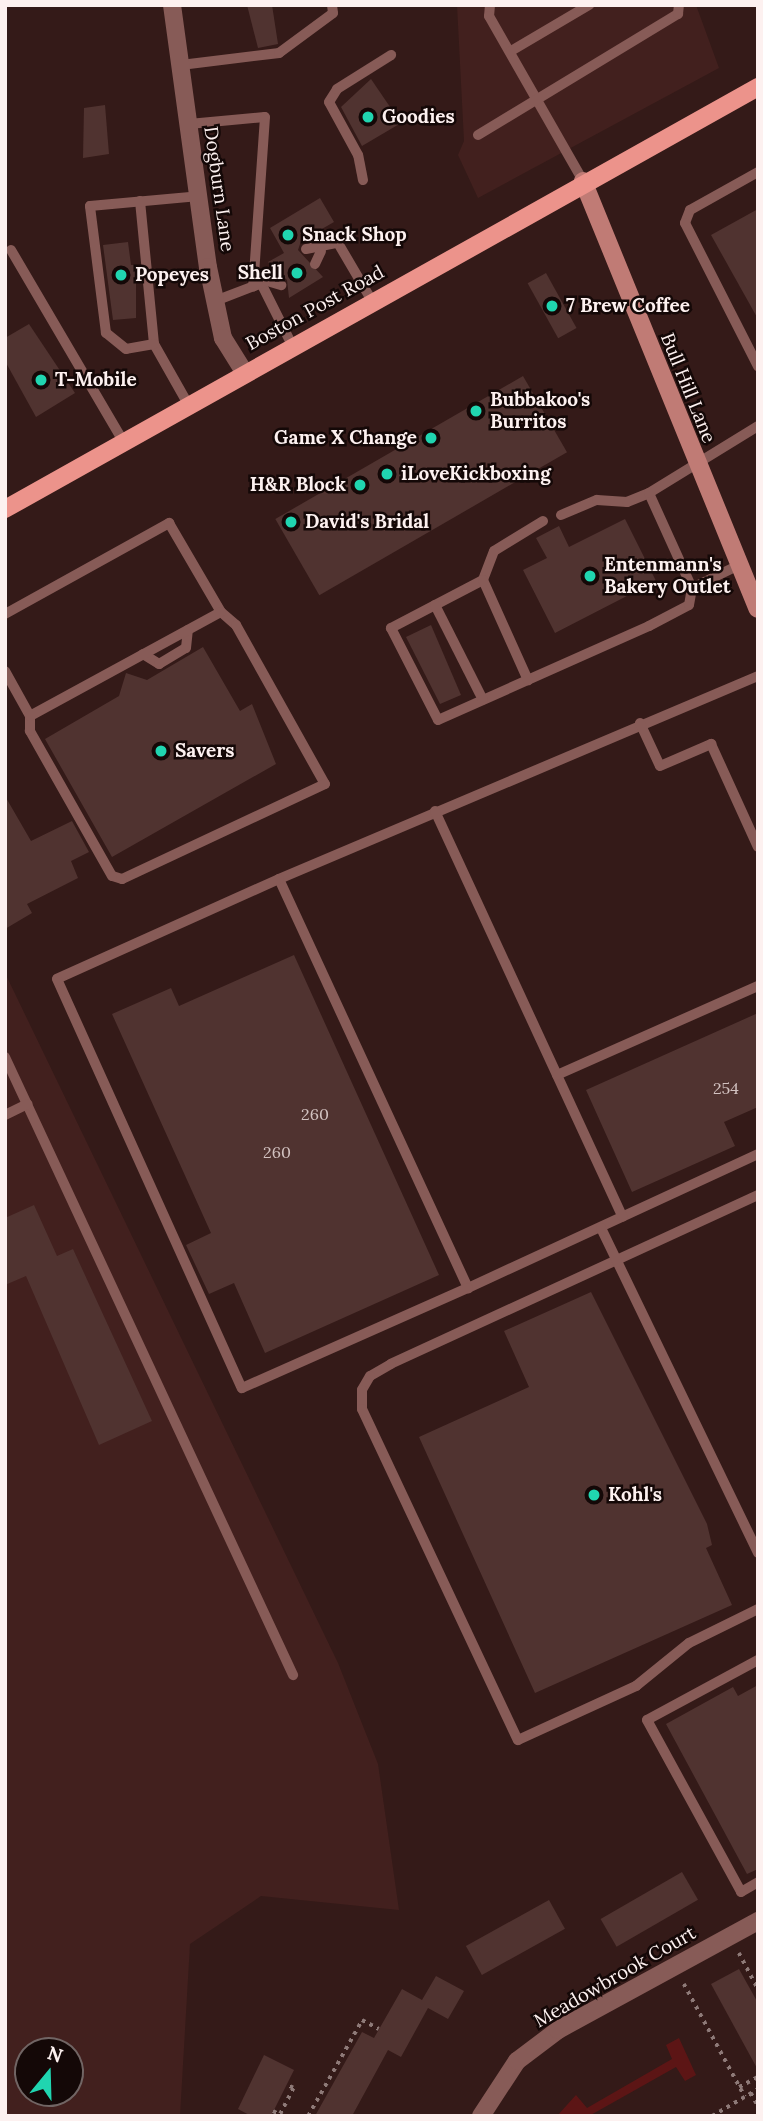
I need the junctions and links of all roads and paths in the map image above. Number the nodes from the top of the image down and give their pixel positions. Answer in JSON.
{"nodes":[{"id":1,"x":172,"y":5,"type":"edge"},
{"id":2,"x":332,"y":5,"type":"edge"},
{"id":3,"x":490,"y":5,"type":"edge"},
{"id":4,"x":589,"y":5,"type":"edge"},
{"id":5,"x":679,"y":5,"type":"edge"},
{"id":6,"x":511,"y":51,"type":"junction"},
{"id":7,"x":391,"y":55,"type":"dead end"},
{"id":8,"x":180,"y":65,"type":"junction"},
{"id":9,"x":755,"y":93,"type":"edge"},
{"id":10,"x":539,"y":98,"type":"junction"},
{"id":11,"x":189,"y":124,"type":"junction"},
{"id":12,"x":478,"y":135,"type":"dead end"},
{"id":13,"x":758,"y":172,"type":"edge"},
{"id":14,"x":363,"y":180,"type":"dead end"},
{"id":15,"x":583,"y":181,"type":"junction"},
{"id":16,"x":199,"y":196,"type":"junction"},
{"id":17,"x":140,"y":201,"type":"junction"},
{"id":18,"x":306,"y":249,"type":"dead end"},
{"id":19,"x":11,"y":250,"type":"dead end"},
{"id":20,"x":321,"y":251,"type":"junction"},
{"id":21,"x":315,"y":264,"type":"dead end"},
{"id":22,"x":272,"y":268,"type":"dead end"},
{"id":23,"x":260,"y":284,"type":"junction"},
{"id":24,"x":281,"y":285,"type":"dead end"},
{"id":25,"x":215,"y":301,"type":"junction"},
{"id":26,"x":372,"y":301,"type":"junction"},
{"id":27,"x":154,"y":344,"type":"junction"},
{"id":28,"x":292,"y":345,"type":"junction"},
{"id":29,"x":758,"y":366,"type":"edge"},
{"id":30,"x":244,"y":372,"type":"junction"},
{"id":31,"x":188,"y":404,"type":"junction"},
{"id":32,"x":758,"y":426,"type":"edge"},
{"id":33,"x":123,"y":442,"type":"junction"},
{"id":34,"x":695,"y":461,"type":"junction"},
{"id":35,"x":649,"y":493,"type":"junction"},
{"id":36,"x":5,"y":509,"type":"edge"},
{"id":37,"x":561,"y":515,"type":"dead end"},
{"id":38,"x":544,"y":521,"type":"dead end"},
{"id":39,"x":739,"y":565,"type":"junction"},
{"id":40,"x":483,"y":580,"type":"junction"},
{"id":41,"x":692,"y":588,"type":"junction"},
{"id":42,"x":435,"y":605,"type":"junction"},
{"id":43,"x":758,"y":609,"type":"edge"},
{"id":44,"x":221,"y":612,"type":"junction"},
{"id":45,"x":5,"y":614,"type":"edge"},
{"id":46,"x":5,"y":671,"type":"edge"},
{"id":47,"x":758,"y":676,"type":"edge"},
{"id":48,"x":528,"y":680,"type":"junction"},
{"id":49,"x":483,"y":700,"type":"junction"},
{"id":50,"x":30,"y":716,"type":"junction"},
{"id":51,"x":640,"y":723,"type":"junction"},
{"id":52,"x":435,"y":811,"type":"junction"},
{"id":53,"x":758,"y":847,"type":"edge"},
{"id":54,"x":279,"y":879,"type":"junction"},
{"id":55,"x":758,"y":986,"type":"edge"},
{"id":56,"x":5,"y":1057,"type":"edge"},
{"id":57,"x":557,"y":1075,"type":"junction"},
{"id":58,"x":28,"y":1104,"type":"junction"},
{"id":59,"x":5,"y":1115,"type":"edge"},
{"id":60,"x":758,"y":1154,"type":"edge"},
{"id":61,"x":758,"y":1195,"type":"edge"},
{"id":62,"x":624,"y":1217,"type":"junction"},
{"id":63,"x":601,"y":1228,"type":"junction"},
{"id":64,"x":618,"y":1261,"type":"junction"},
{"id":65,"x":468,"y":1288,"type":"junction"},
{"id":66,"x":758,"y":1553,"type":"edge"},
{"id":67,"x":758,"y":1609,"type":"edge"},
{"id":68,"x":758,"y":1660,"type":"edge"},
{"id":69,"x":293,"y":1675,"type":"dead end"},
{"id":70,"x":758,"y":1882,"type":"edge"},
{"id":71,"x":758,"y":1921,"type":"edge"},
{"id":72,"x":739,"y":1954,"type":"dead end"},
{"id":73,"x":684,"y":1984,"type":"dead end"},
{"id":74,"x":758,"y":1989,"type":"edge"},
{"id":75,"x":379,"y":2029,"type":"dead end"},
{"id":76,"x":758,"y":2077,"type":"edge"},
{"id":77,"x":286,"y":2085,"type":"dead end"},
{"id":78,"x":739,"y":2087,"type":"junction"},
{"id":79,"x":758,"y":2089,"type":"edge"},
{"id":80,"x":751,"y":2093,"type":"junction"},
{"id":81,"x":745,"y":2097,"type":"junction"},
{"id":82,"x":758,"y":2106,"type":"edge"},
{"id":83,"x":273,"y":2111,"type":"dead end"},
{"id":84,"x":282,"y":2115,"type":"edge"},
{"id":85,"x":308,"y":2116,"type":"edge"},
{"id":86,"x":481,"y":2116,"type":"edge"},
{"id":87,"x":712,"y":2116,"type":"edge"}],
"edges":[{"from":1,"to":8,"type":"street","name":"Dogburn Lane"},
{"from":2,"to":8,"type":"lane"},
{"from":3,"to":6,"type":"lane"},
{"from":4,"to":6,"type":"lane"},
{"from":5,"to":10,"type":"lane"},
{"from":6,"to":10,"type":"lane"},
{"from":7,"to":14,"type":"lane"},
{"from":8,"to":11,"type":"street","name":"Dogburn Lane"},
{"from":9,"to":15,"type":"main road","name":"Boston Post Road"},
{"from":10,"to":12,"type":"lane"},
{"from":10,"to":15,"type":"lane"},
{"from":11,"to":16,"type":"street","name":"Dogburn Lane"},
{"from":11,"to":23,"type":"lane"},
{"from":13,"to":29,"type":"lane"},
{"from":15,"to":26,"type":"main road","name":"Boston Post Road"},
{"from":15,"to":34,"type":"main road","name":"Bull Hill Lane"},
{"from":16,"to":17,"type":"lane"},
{"from":16,"to":25,"type":"street","name":"Dogburn Lane"},
{"from":17,"to":27,"type":"lane"},
{"from":17,"to":27,"type":"lane"},
{"from":18,"to":20,"type":"lane"},
{"from":19,"to":33,"type":"lane"},
{"from":20,"to":21,"type":"lane"},
{"from":20,"to":26,"type":"lane"},
{"from":22,"to":23,"type":"lane"},
{"from":23,"to":24,"type":"lane"},
{"from":23,"to":25,"type":"lane"},
{"from":23,"to":28,"type":"lane"},
{"from":25,"to":30,"type":"street","name":"Dogburn Lane"},
{"from":26,"to":28,"type":"main road","name":"Boston Post Road"},
{"from":27,"to":31,"type":"lane"},
{"from":28,"to":30,"type":"main road","name":"Boston Post Road"},
{"from":30,"to":31,"type":"main road","name":"Boston Post Road"},
{"from":31,"to":33,"type":"main road","name":"Boston Post Road"},
{"from":32,"to":34,"type":"lane"},
{"from":33,"to":36,"type":"main road","name":"Boston Post Road"},
{"from":34,"to":35,"type":"lane"},
{"from":34,"to":39,"type":"main road","name":"Bull Hill Lane"},
{"from":35,"to":37,"type":"lane"},
{"from":35,"to":41,"type":"lane"},
{"from":38,"to":40,"type":"lane"},
{"from":39,"to":41,"type":"lane"},
{"from":39,"to":43,"type":"main road","name":"Bull Hill Lane"},
{"from":40,"to":42,"type":"lane"},
{"from":40,"to":48,"type":"lane"},
{"from":41,"to":48,"type":"lane"},
{"from":42,"to":49,"type":"lane"},
{"from":42,"to":49,"type":"lane"},
{"from":44,"to":45,"type":"lane"},
{"from":44,"to":50,"type":"lane"},
{"from":44,"to":50,"type":"lane"},
{"from":46,"to":50,"type":"lane"},
{"from":47,"to":51,"type":"lane"},
{"from":48,"to":49,"type":"lane"},
{"from":51,"to":52,"type":"lane"},
{"from":51,"to":53,"type":"lane"},
{"from":52,"to":54,"type":"lane"},
{"from":52,"to":57,"type":"lane"},
{"from":54,"to":65,"type":"lane"},
{"from":54,"to":65,"type":"lane"},
{"from":55,"to":57,"type":"lane"},
{"from":56,"to":58,"type":"lane"},
{"from":57,"to":62,"type":"lane"},
{"from":58,"to":59,"type":"lane"},
{"from":58,"to":69,"type":"lane"},
{"from":60,"to":62,"type":"lane"},
{"from":61,"to":64,"type":"lane"},
{"from":62,"to":63,"type":"lane"},
{"from":63,"to":64,"type":"lane"},
{"from":63,"to":65,"type":"lane"},
{"from":64,"to":66,"type":"lane"},
{"from":64,"to":67,"type":"lane"},
{"from":68,"to":70,"type":"lane"},
{"from":71,"to":86,"type":"street","name":"Meadowbrook Court"},
{"from":72,"to":74,"type":"path"},
{"from":73,"to":78,"type":"path"},
{"from":75,"to":85,"type":"path"},
{"from":76,"to":78,"type":"path"},
{"from":77,"to":84,"type":"path"},
{"from":78,"to":81,"type":"path"},
{"from":79,"to":80,"type":"path"},
{"from":80,"to":81,"type":"path"},
{"from":80,"to":82,"type":"path"},
{"from":81,"to":87,"type":"path"},
{"from":83,"to":84,"type":"path"}]}
